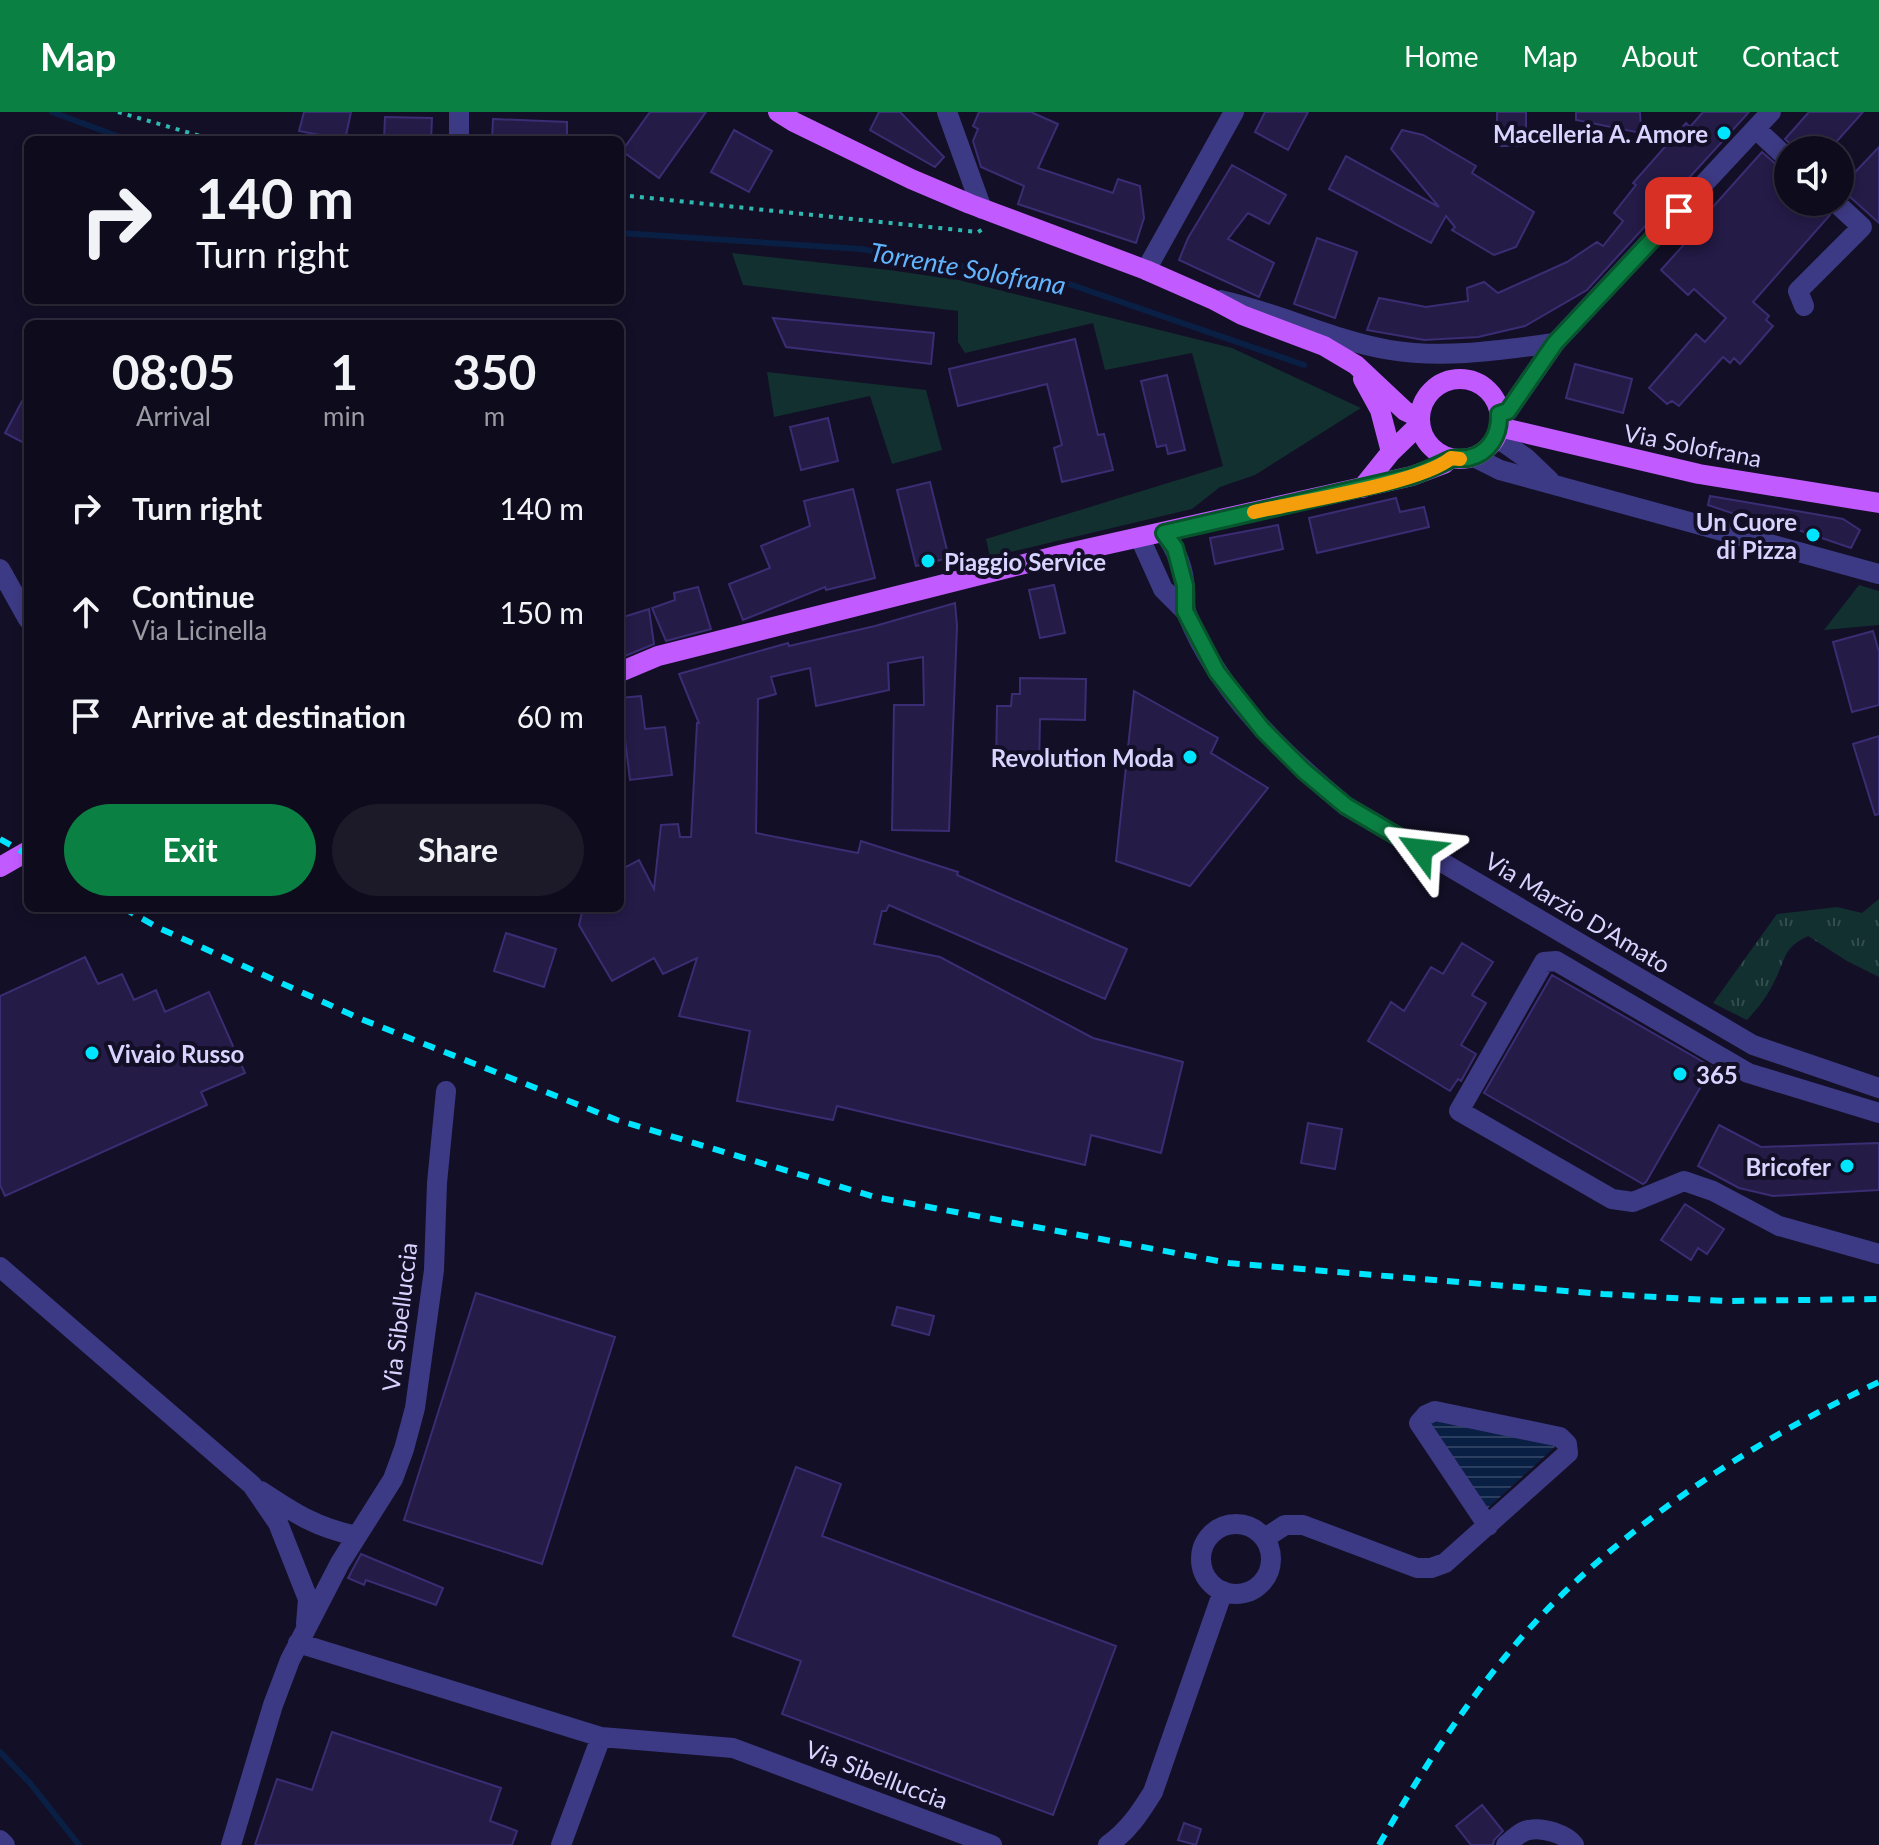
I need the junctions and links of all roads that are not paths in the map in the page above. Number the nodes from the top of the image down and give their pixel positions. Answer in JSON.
{"nodes":[{"id":1,"x":459,"y":112,"type":"edge"},
{"id":2,"x":778,"y":112,"type":"edge"},
{"id":3,"x":947,"y":112,"type":"edge"},
{"id":4,"x":1234,"y":112,"type":"edge"},
{"id":5,"x":1771,"y":112,"type":"edge"},
{"id":6,"x":1756,"y":129,"type":"junction"},
{"id":7,"x":459,"y":136,"type":"edge"},
{"id":8,"x":1774,"y":146,"type":"edge"},
{"id":9,"x":982,"y":209,"type":"junction"},
{"id":10,"x":1850,"y":216,"type":"edge"},
{"id":11,"x":1146,"y":270,"type":"junction"},
{"id":12,"x":1212,"y":299,"type":"junction"},
{"id":13,"x":1804,"y":306,"type":"dead end"},
{"id":14,"x":1555,"y":343,"type":"junction"},
{"id":15,"x":1356,"y":365,"type":"junction"},
{"id":16,"x":1420,"y":421,"type":"junction"},
{"id":17,"x":1498,"y":426,"type":"junction"},
{"id":18,"x":1391,"y":452,"type":"junction"},
{"id":19,"x":1474,"y":457,"type":"junction"},
{"id":20,"x":1451,"y":458,"type":"junction"},
{"id":21,"x":1553,"y":484,"type":"junction"},
{"id":22,"x":1362,"y":488,"type":"junction"},
{"id":23,"x":1879,"y":503,"type":"edge"},
{"id":24,"x":1164,"y":533,"type":"junction"},
{"id":25,"x":1140,"y":538,"type":"junction"},
{"id":26,"x":0,"y":569,"type":"edge"},
{"id":27,"x":1879,"y":574,"type":"edge"},
{"id":28,"x":1185,"y":611,"type":"junction"},
{"id":29,"x":24,"y":612,"type":"edge"},
{"id":30,"x":624,"y":670,"type":"edge"},
{"id":31,"x":24,"y":853,"type":"edge"},
{"id":32,"x":0,"y":867,"type":"edge"},
{"id":33,"x":1570,"y":938,"type":"junction"},
{"id":34,"x":1556,"y":961,"type":"junction"},
{"id":35,"x":1690,"y":1008,"type":"junction"},
{"id":36,"x":1679,"y":1033,"type":"junction"},
{"id":37,"x":1782,"y":1056,"type":"junction"},
{"id":38,"x":1774,"y":1081,"type":"junction"},
{"id":39,"x":1857,"y":1081,"type":"junction"},
{"id":40,"x":1879,"y":1088,"type":"edge"},
{"id":41,"x":446,"y":1091,"type":"dead end"},
{"id":42,"x":1854,"y":1106,"type":"junction"},
{"id":43,"x":1879,"y":1113,"type":"edge"},
{"id":44,"x":1879,"y":1254,"type":"edge"},
{"id":45,"x":0,"y":1267,"type":"edge"},
{"id":46,"x":252,"y":1485,"type":"junction"},
{"id":47,"x":1488,"y":1526,"type":"junction"},
{"id":48,"x":357,"y":1536,"type":"junction"},
{"id":49,"x":1265,"y":1538,"type":"junction"},
{"id":50,"x":1223,"y":1591,"type":"junction"},
{"id":51,"x":302,"y":1636,"type":"junction"},
{"id":52,"x":601,"y":1737,"type":"junction"},
{"id":53,"x":0,"y":1840,"type":"edge"},
{"id":54,"x":5,"y":1845,"type":"edge"},
{"id":55,"x":231,"y":1845,"type":"edge"},
{"id":56,"x":561,"y":1845,"type":"edge"},
{"id":57,"x":992,"y":1845,"type":"edge"},
{"id":58,"x":1108,"y":1845,"type":"edge"},
{"id":59,"x":1506,"y":1845,"type":"edge"},
{"id":60,"x":1574,"y":1845,"type":"edge"}],
"edges":[{"from":1,"to":7,"type":"street"},
{"from":2,"to":9,"type":"main road"},
{"from":3,"to":9,"type":"street"},
{"from":4,"to":11,"type":"street"},
{"from":5,"to":6,"type":"street"},
{"from":6,"to":8,"type":"street"},
{"from":6,"to":14,"type":"street"},
{"from":9,"to":11,"type":"main road"},
{"from":10,"to":13,"type":"street"},
{"from":11,"to":12,"type":"main road"},
{"from":12,"to":14,"type":"street"},
{"from":12,"to":15,"type":"main road"},
{"from":14,"to":17,"type":"street"},
{"from":15,"to":16,"type":"main road"},
{"from":15,"to":18,"type":"main road"},
{"from":16,"to":17,"type":"main road"},
{"from":16,"to":18,"type":"main road"},
{"from":16,"to":20,"type":"main road"},
{"from":17,"to":19,"type":"main road"},
{"from":17,"to":21,"type":"street"},
{"from":17,"to":23,"type":"main road","name":"Via Solofrana"},
{"from":18,"to":22,"type":"main road"},
{"from":19,"to":20,"type":"main road"},
{"from":19,"to":21,"type":"street"},
{"from":20,"to":22,"type":"main road"},
{"from":21,"to":27,"type":"street"},
{"from":22,"to":24,"type":"main road"},
{"from":24,"to":25,"type":"main road"},
{"from":24,"to":28,"type":"street","name":"Via Marzio D'Amato"},
{"from":25,"to":28,"type":"street"},
{"from":25,"to":30,"type":"main road"},
{"from":26,"to":29,"type":"street"},
{"from":28,"to":33,"type":"street","name":"Via Marzio D'Amato"},
{"from":31,"to":32,"type":"main road"},
{"from":33,"to":34,"type":"street"},
{"from":33,"to":35,"type":"street","name":"Via Marzio D'Amato"},
{"from":34,"to":36,"type":"street"},
{"from":34,"to":44,"type":"street"},
{"from":35,"to":36,"type":"street"},
{"from":35,"to":37,"type":"street","name":"Via Marzio D'Amato"},
{"from":36,"to":38,"type":"street"},
{"from":37,"to":38,"type":"street"},
{"from":37,"to":39,"type":"street","name":"Via Marzio D'Amato"},
{"from":38,"to":42,"type":"street"},
{"from":39,"to":40,"type":"street","name":"Via Marzio D'Amato"},
{"from":39,"to":42,"type":"street"},
{"from":41,"to":48,"type":"street","name":"Via Sibelluccia"},
{"from":42,"to":43,"type":"street"},
{"from":45,"to":46,"type":"street","name":"Via Sibelluccia"},
{"from":46,"to":48,"type":"street","name":"Via Sibelluccia"},
{"from":46,"to":51,"type":"street","name":"Via Sibelluccia"},
{"from":47,"to":47,"type":"street"},
{"from":47,"to":49,"type":"street"},
{"from":48,"to":51,"type":"street","name":"Via Sibelluccia"},
{"from":49,"to":50,"type":"street"},
{"from":49,"to":50,"type":"street"},
{"from":50,"to":58,"type":"street"},
{"from":51,"to":52,"type":"street","name":"Via Sibelluccia"},
{"from":51,"to":55,"type":"street","name":"Via Sibelluccia"},
{"from":52,"to":56,"type":"street"},
{"from":52,"to":57,"type":"street","name":"Via Sibelluccia"},
{"from":53,"to":54,"type":"street"},
{"from":59,"to":60,"type":"street"}]}
